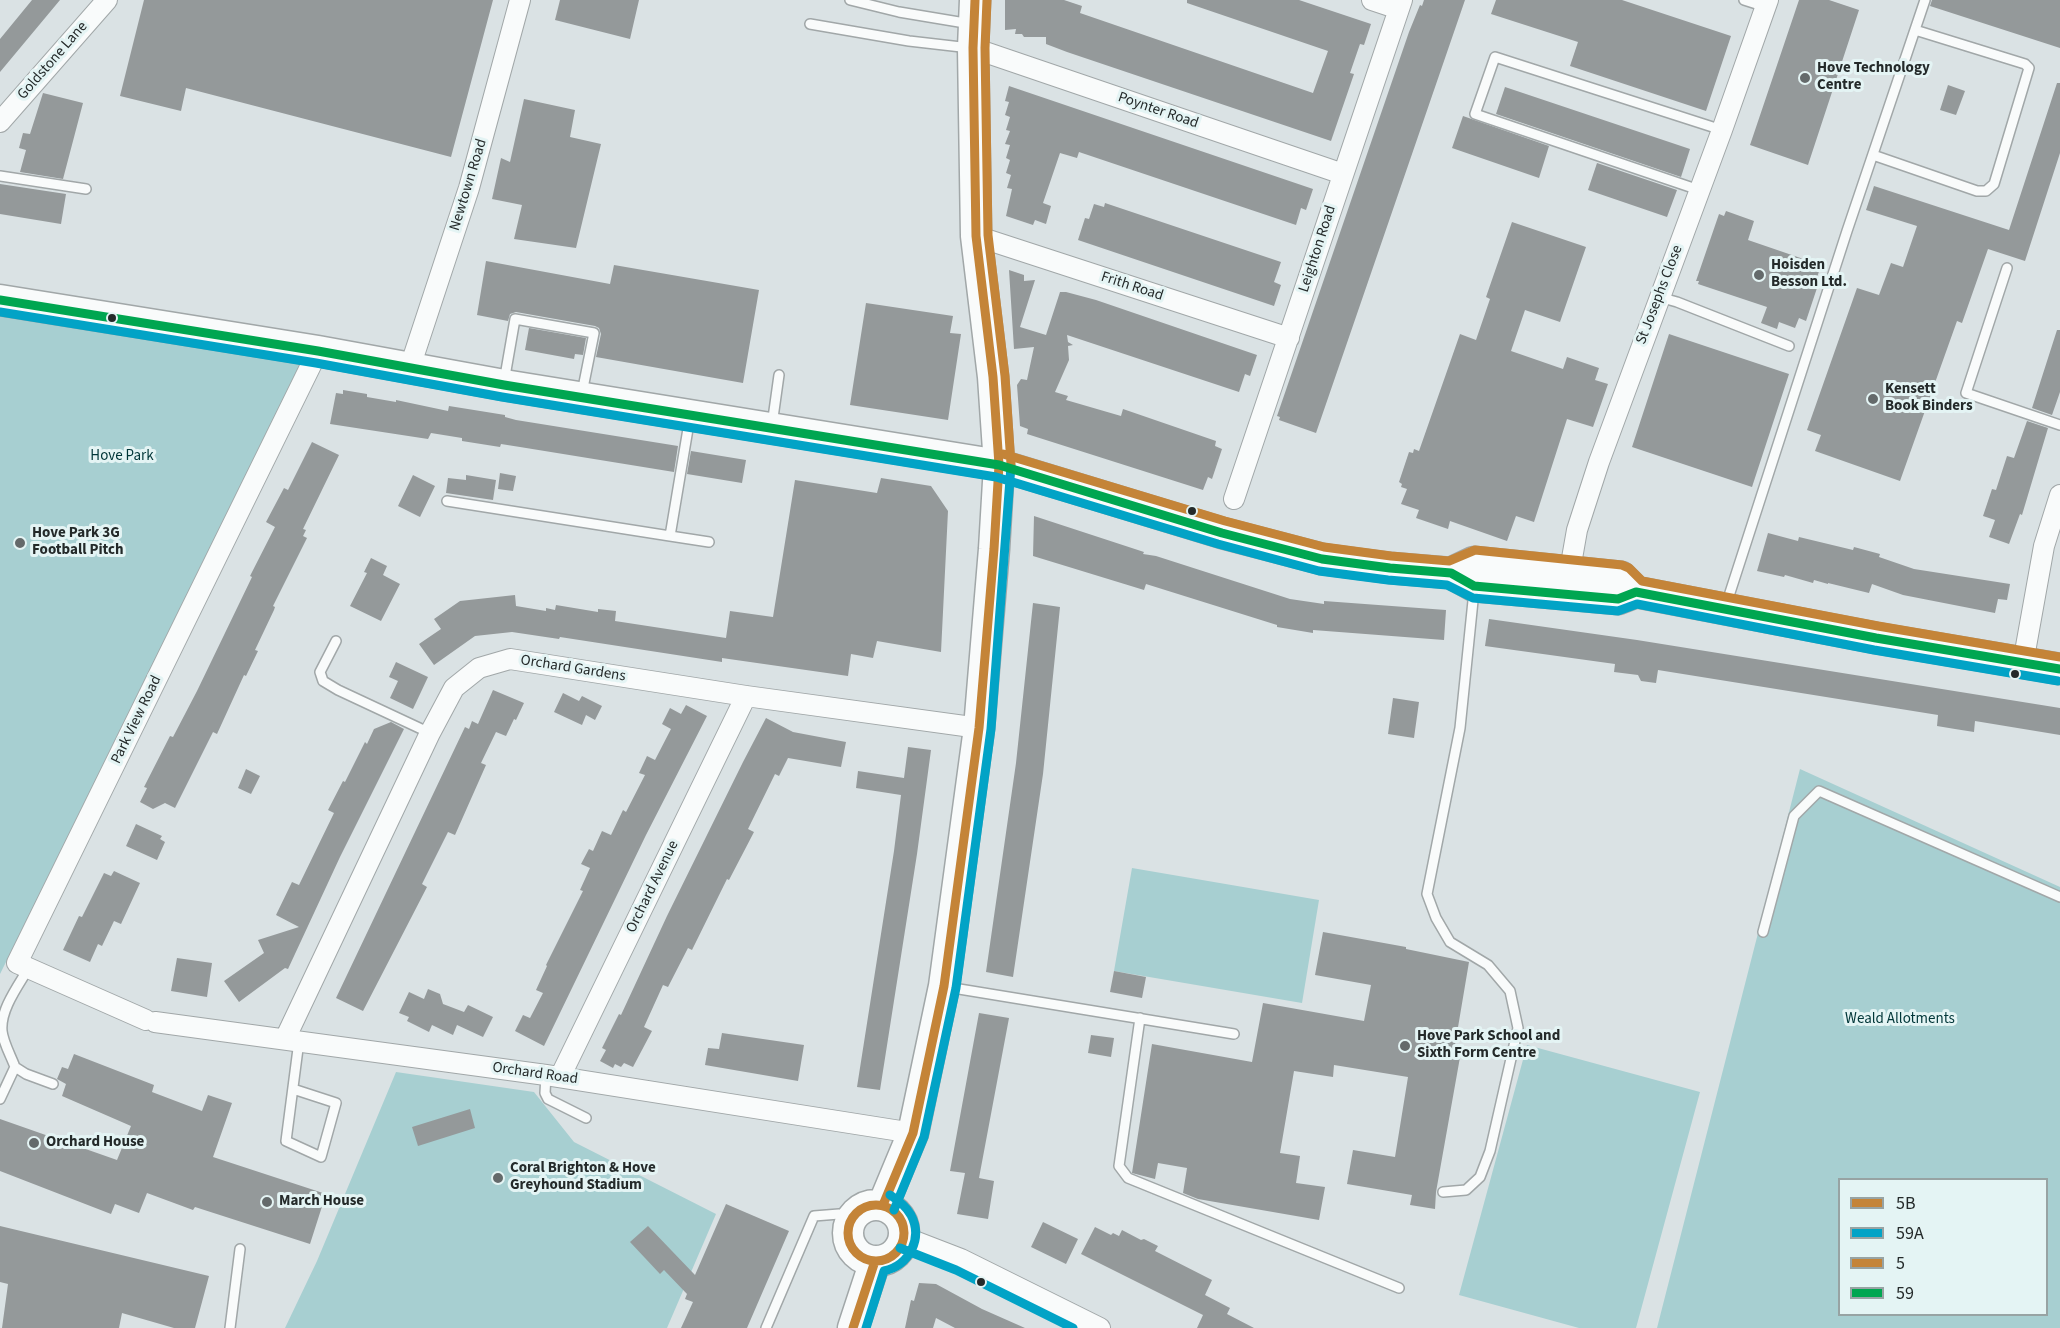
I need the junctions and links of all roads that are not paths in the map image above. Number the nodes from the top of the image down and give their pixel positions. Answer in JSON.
{"nodes":[{"id":1,"x":107,"y":0,"type":"edge"},
{"id":2,"x":520,"y":0,"type":"edge"},
{"id":3,"x":850,"y":0,"type":"edge"},
{"id":4,"x":1372,"y":0,"type":"edge"},
{"id":5,"x":1744,"y":0,"type":"edge"},
{"id":6,"x":1925,"y":0,"type":"edge"},
{"id":7,"x":1767,"y":4,"type":"edge"},
{"id":8,"x":1401,"y":5,"type":"edge"},
{"id":9,"x":810,"y":24,"type":"dead end"},
{"id":10,"x":974,"y":24,"type":"edge"},
{"id":11,"x":1915,"y":30,"type":"junction"},
{"id":12,"x":0,"y":122,"type":"edge"},
{"id":13,"x":1722,"y":130,"type":"junction"},
{"id":14,"x":1873,"y":155,"type":"junction"},
{"id":15,"x":1343,"y":174,"type":"junction"},
{"id":16,"x":0,"y":176,"type":"edge"},
{"id":17,"x":86,"y":189,"type":"dead end"},
{"id":18,"x":1699,"y":190,"type":"junction"},
{"id":19,"x":976,"y":236,"type":"junction"},
{"id":20,"x":2007,"y":268,"type":"dead end"},
{"id":21,"x":1659,"y":297,"type":"junction"},
{"id":22,"x":0,"y":300,"type":"edge"},
{"id":23,"x":1289,"y":338,"type":"junction"},
{"id":24,"x":1789,"y":346,"type":"dead end"},
{"id":25,"x":318,"y":351,"type":"junction"},
{"id":26,"x":410,"y":367,"type":"junction"},
{"id":27,"x":779,"y":375,"type":"dead end"},
{"id":28,"x":504,"y":385,"type":"junction"},
{"id":29,"x":582,"y":398,"type":"junction"},
{"id":30,"x":690,"y":415,"type":"junction"},
{"id":31,"x":2060,"y":425,"type":"edge"},
{"id":32,"x":772,"y":427,"type":"junction"},
{"id":33,"x":999,"y":465,"type":"junction"},
{"id":34,"x":2060,"y":495,"type":"edge"},
{"id":35,"x":1234,"y":499,"type":"dead end"},
{"id":36,"x":447,"y":501,"type":"dead end"},
{"id":37,"x":670,"y":536,"type":"junction"},
{"id":38,"x":709,"y":542,"type":"dead end"},
{"id":39,"x":1462,"y":579,"type":"junction"},
{"id":40,"x":1568,"y":582,"type":"junction"},
{"id":41,"x":1725,"y":609,"type":"junction"},
{"id":42,"x":336,"y":641,"type":"dead end"},
{"id":43,"x":2023,"y":663,"type":"junction"},
{"id":44,"x":2060,"y":669,"type":"edge"},
{"id":45,"x":746,"y":696,"type":"junction"},
{"id":46,"x":979,"y":728,"type":"junction"},
{"id":47,"x":429,"y":733,"type":"junction"},
{"id":48,"x":2060,"y":897,"type":"edge"},
{"id":49,"x":1763,"y":932,"type":"dead end"},
{"id":50,"x":28,"y":969,"type":"junction"},
{"id":51,"x":944,"y":986,"type":"junction"},
{"id":52,"x":1140,"y":1018,"type":"junction"},
{"id":53,"x":1234,"y":1034,"type":"dead end"},
{"id":54,"x":292,"y":1040,"type":"junction"},
{"id":55,"x":15,"y":1067,"type":"junction"},
{"id":56,"x":553,"y":1076,"type":"junction"},
{"id":57,"x":53,"y":1084,"type":"dead end"},
{"id":58,"x":293,"y":1089,"type":"junction"},
{"id":59,"x":0,"y":1099,"type":"edge"},
{"id":60,"x":586,"y":1118,"type":"dead end"},
{"id":61,"x":913,"y":1132,"type":"junction"},
{"id":62,"x":1443,"y":1192,"type":"dead end"},
{"id":63,"x":883,"y":1205,"type":"junction"},
{"id":64,"x":850,"y":1219,"type":"junction"},
{"id":65,"x":904,"y":1237,"type":"junction"},
{"id":66,"x":240,"y":1250,"type":"dead end"},
{"id":67,"x":874,"y":1261,"type":"junction"},
{"id":68,"x":1399,"y":1288,"type":"dead end"},
{"id":69,"x":230,"y":1328,"type":"edge"},
{"id":70,"x":766,"y":1328,"type":"edge"},
{"id":71,"x":853,"y":1328,"type":"edge"},
{"id":72,"x":1100,"y":1328,"type":"edge"}],
"edges":[{"from":1,"to":12,"type":"street","name":"Goldstone Lane"},
{"from":2,"to":26,"type":"street","name":"Newtown Road"},
{"from":3,"to":10,"type":"lane"},
{"from":4,"to":8,"type":"street"},
{"from":5,"to":7,"type":"lane"},
{"from":6,"to":11,"type":"lane"},
{"from":7,"to":13,"type":"street","name":"St Josephs Close"},
{"from":8,"to":15,"type":"street","name":"Leighton Road"},
{"from":9,"to":10,"type":"lane"},
{"from":10,"to":15,"type":"street","name":"Poynter Road"},
{"from":10,"to":19,"type":"main road"},
{"from":11,"to":14,"type":"lane"},
{"from":11,"to":14,"type":"lane"},
{"from":13,"to":18,"type":"street","name":"St Josephs Close"},
{"from":13,"to":18,"type":"lane"},
{"from":14,"to":41,"type":"lane"},
{"from":15,"to":23,"type":"street","name":"Leighton Road"},
{"from":16,"to":17,"type":"lane"},
{"from":18,"to":21,"type":"street","name":"St Josephs Close"},
{"from":19,"to":23,"type":"street","name":"Frith Road"},
{"from":19,"to":33,"type":"main road"},
{"from":20,"to":31,"type":"lane"},
{"from":21,"to":24,"type":"lane"},
{"from":21,"to":40,"type":"street","name":"St Josephs Close"},
{"from":22,"to":25,"type":"main road"},
{"from":23,"to":35,"type":"street","name":"Leighton Road"},
{"from":25,"to":26,"type":"main road"},
{"from":25,"to":50,"type":"street","name":"Park View Road"},
{"from":26,"to":28,"type":"main road"},
{"from":27,"to":32,"type":"lane"},
{"from":28,"to":29,"type":"main road"},
{"from":28,"to":29,"type":"lane"},
{"from":29,"to":30,"type":"main road"},
{"from":30,"to":32,"type":"main road"},
{"from":30,"to":37,"type":"lane"},
{"from":32,"to":33,"type":"main road"},
{"from":33,"to":39,"type":"main road"},
{"from":33,"to":46,"type":"main road"},
{"from":34,"to":43,"type":"street"},
{"from":36,"to":37,"type":"lane"},
{"from":37,"to":38,"type":"lane"},
{"from":39,"to":40,"type":"main road"},
{"from":39,"to":62,"type":"lane"},
{"from":40,"to":41,"type":"main road"},
{"from":41,"to":43,"type":"main road"},
{"from":42,"to":47,"type":"lane"},
{"from":43,"to":44,"type":"main road"},
{"from":45,"to":46,"type":"street","name":"Orchard Gardens"},
{"from":45,"to":47,"type":"street","name":"Orchard Gardens"},
{"from":45,"to":56,"type":"street","name":"Orchard Avenue"},
{"from":46,"to":51,"type":"main road"},
{"from":47,"to":54,"type":"street","name":"Orchard Gardens"},
{"from":48,"to":49,"type":"lane"},
{"from":50,"to":54,"type":"street","name":"Orchard Road"},
{"from":50,"to":55,"type":"lane"},
{"from":51,"to":52,"type":"lane"},
{"from":51,"to":61,"type":"main road"},
{"from":52,"to":53,"type":"lane"},
{"from":52,"to":68,"type":"lane"},
{"from":54,"to":56,"type":"street","name":"Orchard Road"},
{"from":54,"to":58,"type":"lane"},
{"from":55,"to":57,"type":"lane"},
{"from":55,"to":59,"type":"lane"},
{"from":56,"to":60,"type":"lane"},
{"from":56,"to":61,"type":"street","name":"Orchard Road"},
{"from":58,"to":58,"type":"lane"},
{"from":61,"to":63,"type":"main road"},
{"from":63,"to":64,"type":"main road"},
{"from":63,"to":65,"type":"main road"},
{"from":64,"to":67,"type":"main road"},
{"from":64,"to":70,"type":"lane"},
{"from":65,"to":67,"type":"main road"},
{"from":65,"to":72,"type":"street"},
{"from":66,"to":69,"type":"lane"},
{"from":67,"to":71,"type":"main road"}]}
